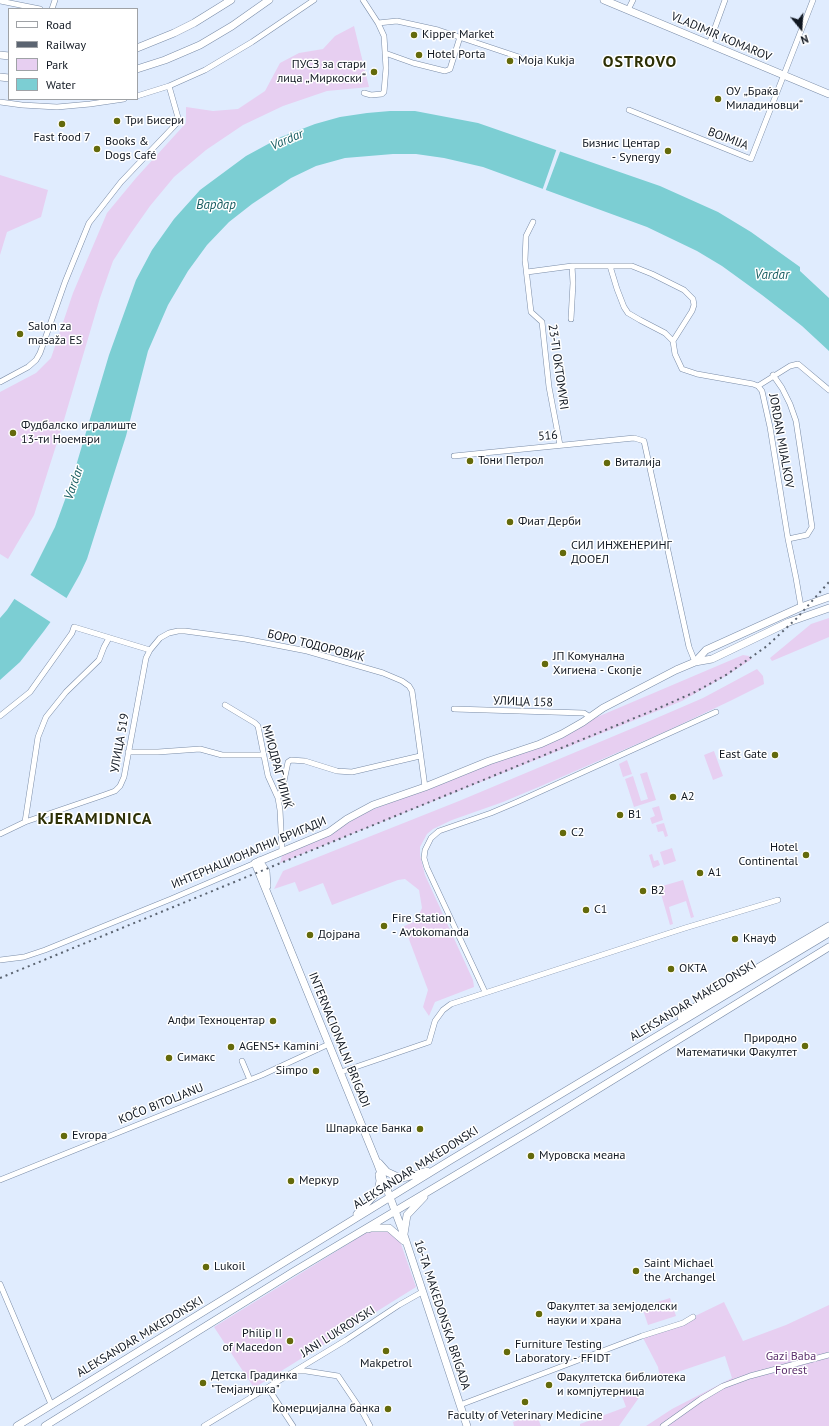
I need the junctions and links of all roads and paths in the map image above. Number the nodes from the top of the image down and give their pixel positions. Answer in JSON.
{"nodes":[{"id":1,"x":0,"y":0,"type":"edge"},
{"id":2,"x":231,"y":0,"type":"edge"},
{"id":3,"x":269,"y":0,"type":"edge"},
{"id":4,"x":314,"y":0,"type":"edge"},
{"id":5,"x":363,"y":0,"type":"edge"},
{"id":6,"x":604,"y":0,"type":"edge"},
{"id":7,"x":633,"y":0,"type":"edge"},
{"id":8,"x":725,"y":0,"type":"edge"},
{"id":9,"x":813,"y":0,"type":"edge"},
{"id":10,"x":36,"y":8,"type":"edge"},
{"id":11,"x":628,"y":10,"type":"junction"},
{"id":12,"x":378,"y":23,"type":"junction"},
{"id":13,"x":460,"y":37,"type":"junction"},
{"id":14,"x":709,"y":44,"type":"junction"},
{"id":15,"x":138,"y":48,"type":"edge"},
{"id":16,"x":386,"y":53,"type":"junction"},
{"id":17,"x":519,"y":57,"type":"dead end"},
{"id":18,"x":138,"y":69,"type":"edge"},
{"id":19,"x":783,"y":76,"type":"junction"},
{"id":20,"x":168,"y":86,"type":"junction"},
{"id":21,"x":364,"y":94,"type":"dead end"},
{"id":22,"x":829,"y":94,"type":"edge"},
{"id":23,"x":138,"y":96,"type":"edge"},
{"id":24,"x":77,"y":100,"type":"edge"},
{"id":25,"x":113,"y":100,"type":"edge"},
{"id":26,"x":0,"y":102,"type":"edge"},
{"id":27,"x":90,"y":102,"type":"edge"},
{"id":28,"x":77,"y":106,"type":"junction"},
{"id":29,"x":629,"y":110,"type":"dead end"},
{"id":30,"x":533,"y":222,"type":"dead end"},
{"id":31,"x":572,"y":266,"type":"junction"},
{"id":32,"x":610,"y":266,"type":"junction"},
{"id":33,"x":528,"y":272,"type":"junction"},
{"id":34,"x":571,"y":320,"type":"dead end"},
{"id":35,"x":673,"y":341,"type":"junction"},
{"id":36,"x":774,"y":376,"type":"junction"},
{"id":37,"x":0,"y":382,"type":"edge"},
{"id":38,"x":758,"y":386,"type":"junction"},
{"id":39,"x":829,"y":390,"type":"edge"},
{"id":40,"x":560,"y":445,"type":"junction"},
{"id":41,"x":454,"y":456,"type":"dead end"},
{"id":42,"x":788,"y":539,"type":"junction"},
{"id":43,"x":829,"y":597,"type":"edge"},
{"id":44,"x":801,"y":607,"type":"junction"},
{"id":45,"x":829,"y":608,"type":"edge"},
{"id":46,"x":109,"y":638,"type":"junction"},
{"id":47,"x":150,"y":650,"type":"junction"},
{"id":48,"x":695,"y":662,"type":"junction"},
{"id":49,"x":226,"y":705,"type":"dead end"},
{"id":50,"x":454,"y":709,"type":"dead end"},
{"id":51,"x":716,"y":712,"type":"dead end"},
{"id":52,"x":0,"y":716,"type":"edge"},
{"id":53,"x":590,"y":717,"type":"junction"},
{"id":54,"x":128,"y":752,"type":"junction"},
{"id":55,"x":263,"y":755,"type":"junction"},
{"id":56,"x":420,"y":756,"type":"junction"},
{"id":57,"x":425,"y":787,"type":"junction"},
{"id":58,"x":278,"y":798,"type":"junction"},
{"id":59,"x":25,"y":822,"type":"junction"},
{"id":60,"x":0,"y":834,"type":"edge"},
{"id":61,"x":282,"y":850,"type":"junction"},
{"id":62,"x":257,"y":862,"type":"junction"},
{"id":63,"x":266,"y":871,"type":"junction"},
{"id":64,"x":268,"y":892,"type":"junction"},
{"id":65,"x":778,"y":900,"type":"dead end"},
{"id":66,"x":829,"y":926,"type":"edge"},
{"id":67,"x":829,"y":933,"type":"edge"},
{"id":68,"x":829,"y":947,"type":"edge"},
{"id":69,"x":0,"y":960,"type":"edge"},
{"id":70,"x":485,"y":992,"type":"junction"},
{"id":71,"x":672,"y":1026,"type":"junction"},
{"id":72,"x":329,"y":1044,"type":"junction"},
{"id":73,"x":242,"y":1061,"type":"dead end"},
{"id":74,"x":341,"y":1072,"type":"junction"},
{"id":75,"x":250,"y":1080,"type":"junction"},
{"id":76,"x":376,"y":1158,"type":"junction"},
{"id":77,"x":448,"y":1161,"type":"junction"},
{"id":78,"x":379,"y":1166,"type":"junction"},
{"id":79,"x":0,"y":1180,"type":"edge"},
{"id":80,"x":434,"y":1188,"type":"junction"},
{"id":81,"x":390,"y":1197,"type":"junction"},
{"id":82,"x":395,"y":1211,"type":"junction"},
{"id":83,"x":351,"y":1221,"type":"junction"},
{"id":84,"x":351,"y":1237,"type":"junction"},
{"id":85,"x":405,"y":1239,"type":"junction"},
{"id":86,"x":0,"y":1284,"type":"edge"},
{"id":87,"x":422,"y":1292,"type":"junction"},
{"id":88,"x":693,"y":1317,"type":"dead end"},
{"id":89,"x":829,"y":1355,"type":"edge"},
{"id":90,"x":294,"y":1371,"type":"junction"},
{"id":91,"x":268,"y":1388,"type":"junction"},
{"id":92,"x":52,"y":1404,"type":"junction"},
{"id":93,"x":460,"y":1405,"type":"junction"},
{"id":94,"x":465,"y":1425,"type":"edge"},
{"id":95,"x":17,"y":1426,"type":"edge"},
{"id":96,"x":45,"y":1426,"type":"edge"},
{"id":97,"x":204,"y":1426,"type":"edge"},
{"id":98,"x":293,"y":1426,"type":"edge"},
{"id":99,"x":370,"y":1426,"type":"edge"},
{"id":100,"x":663,"y":1426,"type":"edge"}],
"edges":[{"from":1,"to":10,"type":"street"},
{"from":2,"to":15,"type":"street"},
{"from":3,"to":18,"type":"street"},
{"from":4,"to":20,"type":"street"},
{"from":5,"to":12,"type":"street"},
{"from":6,"to":11,"type":"street","name":"VLADIMIR KOMAROV"},
{"from":7,"to":11,"type":"street"},
{"from":8,"to":14,"type":"street"},
{"from":9,"to":19,"type":"street","name":"BOJMIJA"},
{"from":11,"to":14,"type":"street","name":"VLADIMIR KOMAROV"},
{"from":12,"to":13,"type":"street"},
{"from":12,"to":16,"type":"street"},
{"from":13,"to":16,"type":"street"},
{"from":13,"to":17,"type":"street"},
{"from":14,"to":19,"type":"street","name":"VLADIMIR KOMAROV"},
{"from":16,"to":21,"type":"street"},
{"from":19,"to":22,"type":"street","name":"VLADIMIR KOMAROV"},
{"from":19,"to":29,"type":"street","name":"BOJMIJA"},
{"from":20,"to":23,"type":"street"},
{"from":20,"to":37,"type":"street"},
{"from":24,"to":28,"type":"street"},
{"from":25,"to":27,"type":"street"},
{"from":26,"to":28,"type":"street"},
{"from":27,"to":28,"type":"street"},
{"from":30,"to":33,"type":"street","name":"23-TI OKTOMVRI"},
{"from":31,"to":32,"type":"street"},
{"from":31,"to":33,"type":"street"},
{"from":31,"to":34,"type":"street","name":"23-TI OKTOMVRI"},
{"from":32,"to":35,"type":"street"},
{"from":32,"to":35,"type":"street"},
{"from":33,"to":40,"type":"street","name":"23-TI OKTOMVRI"},
{"from":35,"to":38,"type":"street","name":"JORDAN MIJALKOV"},
{"from":36,"to":38,"type":"street"},
{"from":36,"to":39,"type":"street"},
{"from":36,"to":42,"type":"street"},
{"from":38,"to":42,"type":"street","name":"JORDAN MIJALKOV"},
{"from":40,"to":41,"type":"street","name":"516"},
{"from":40,"to":48,"type":"street","name":"516"},
{"from":42,"to":44,"type":"street","name":"JORDAN MIJALKOV"},
{"from":43,"to":44,"type":"street"},
{"from":44,"to":48,"type":"street"},
{"from":45,"to":48,"type":"street"},
{"from":46,"to":47,"type":"street"},
{"from":46,"to":52,"type":"street"},
{"from":46,"to":59,"type":"street"},
{"from":47,"to":54,"type":"street","name":"УЛИЦА 519"},
{"from":47,"to":56,"type":"street","name":"БОРО ТОДОРОВИЌ"},
{"from":48,"to":53,"type":"street"},
{"from":49,"to":55,"type":"street","name":"МИОДРАГ ИЛИЌ"},
{"from":50,"to":53,"type":"street","name":"УЛИЦА 158"},
{"from":51,"to":70,"type":"street"},
{"from":53,"to":57,"type":"street","name":"ИНТЕРНАЦИОНАЛНИ БРИГАДИ"},
{"from":54,"to":55,"type":"street"},
{"from":54,"to":59,"type":"street","name":"УЛИЦА 519"},
{"from":55,"to":58,"type":"street","name":"МИОДРАГ ИЛИЌ"},
{"from":56,"to":57,"type":"street","name":"БОРО ТОДОРОВИЌ"},
{"from":56,"to":58,"type":"street"},
{"from":57,"to":61,"type":"street","name":"ИНТЕРНАЦИОНАЛНИ БРИГАДИ"},
{"from":58,"to":61,"type":"street","name":"МИОДРАГ ИЛИЌ"},
{"from":59,"to":60,"type":"street","name":"УЛИЦА 519"},
{"from":61,"to":62,"type":"street","name":"ИНТЕРНАЦИОНАЛНИ БРИГАДИ"},
{"from":61,"to":63,"type":"street"},
{"from":62,"to":63,"type":"street","name":"ИНТЕРНАЦИОНАЛНИ БРИГАДИ"},
{"from":62,"to":64,"type":"street","name":"INTERNACIONALNI BRIGADI"},
{"from":62,"to":69,"type":"street","name":"ИНТЕРНАЦИОНАЛНИ БРИГАДИ"},
{"from":63,"to":64,"type":"street","name":"INTERNACIONALNI BRIGADI"},
{"from":64,"to":72,"type":"street","name":"INTERNACIONALNI BRIGADI"},
{"from":65,"to":70,"type":"street"},
{"from":66,"to":71,"type":"street"},
{"from":67,"to":71,"type":"street","name":"ALEKSANDAR MAKEDONSKI"},
{"from":68,"to":80,"type":"street","name":"ALEKSANDAR MAKEDONSKI"},
{"from":70,"to":74,"type":"street"},
{"from":71,"to":77,"type":"street","name":"ALEKSANDAR MAKEDONSKI"},
{"from":72,"to":74,"type":"street","name":"INTERNACIONALNI BRIGADI"},
{"from":72,"to":75,"type":"street","name":"KOČO BITOLJANU"},
{"from":73,"to":75,"type":"street"},
{"from":74,"to":76,"type":"street","name":"INTERNACIONALNI BRIGADI"},
{"from":75,"to":79,"type":"street","name":"KOČO BITOLJANU"},
{"from":76,"to":77,"type":"street"},
{"from":76,"to":78,"type":"street","name":"INTERNACIONALNI BRIGADI"},
{"from":77,"to":81,"type":"street","name":"ALEKSANDAR MAKEDONSKI"},
{"from":78,"to":81,"type":"street","name":"INTERNACIONALNI BRIGADI"},
{"from":78,"to":83,"type":"street"},
{"from":80,"to":82,"type":"street","name":"ALEKSANDAR MAKEDONSKI"},
{"from":80,"to":85,"type":"street"},
{"from":81,"to":82,"type":"street","name":"16-TA MAKEDONSKA BRIGADA"},
{"from":81,"to":83,"type":"street","name":"ALEKSANDAR MAKEDONSKI"},
{"from":82,"to":84,"type":"street","name":"ALEKSANDAR MAKEDONSKI"},
{"from":82,"to":85,"type":"street","name":"16-TA MAKEDONSKA BRIGADA"},
{"from":83,"to":92,"type":"street","name":"ALEKSANDAR MAKEDONSKI"},
{"from":84,"to":85,"type":"street"},
{"from":84,"to":96,"type":"street","name":"ALEKSANDAR MAKEDONSKI"},
{"from":85,"to":87,"type":"street","name":"16-TA MAKEDONSKA BRIGADA"},
{"from":86,"to":92,"type":"street"},
{"from":87,"to":90,"type":"street","name":"JANI LUKROVSKI"},
{"from":87,"to":93,"type":"street","name":"16-TA MAKEDONSKA BRIGADA"},
{"from":88,"to":93,"type":"street"},
{"from":89,"to":100,"type":"street"},
{"from":90,"to":91,"type":"street","name":"JANI LUKROVSKI"},
{"from":90,"to":99,"type":"street"},
{"from":91,"to":97,"type":"street","name":"JANI LUKROVSKI"},
{"from":91,"to":98,"type":"street"},
{"from":92,"to":95,"type":"street","name":"ALEKSANDAR MAKEDONSKI"},
{"from":93,"to":94,"type":"street","name":"16-TA MAKEDONSKA BRIGADA"}]}
